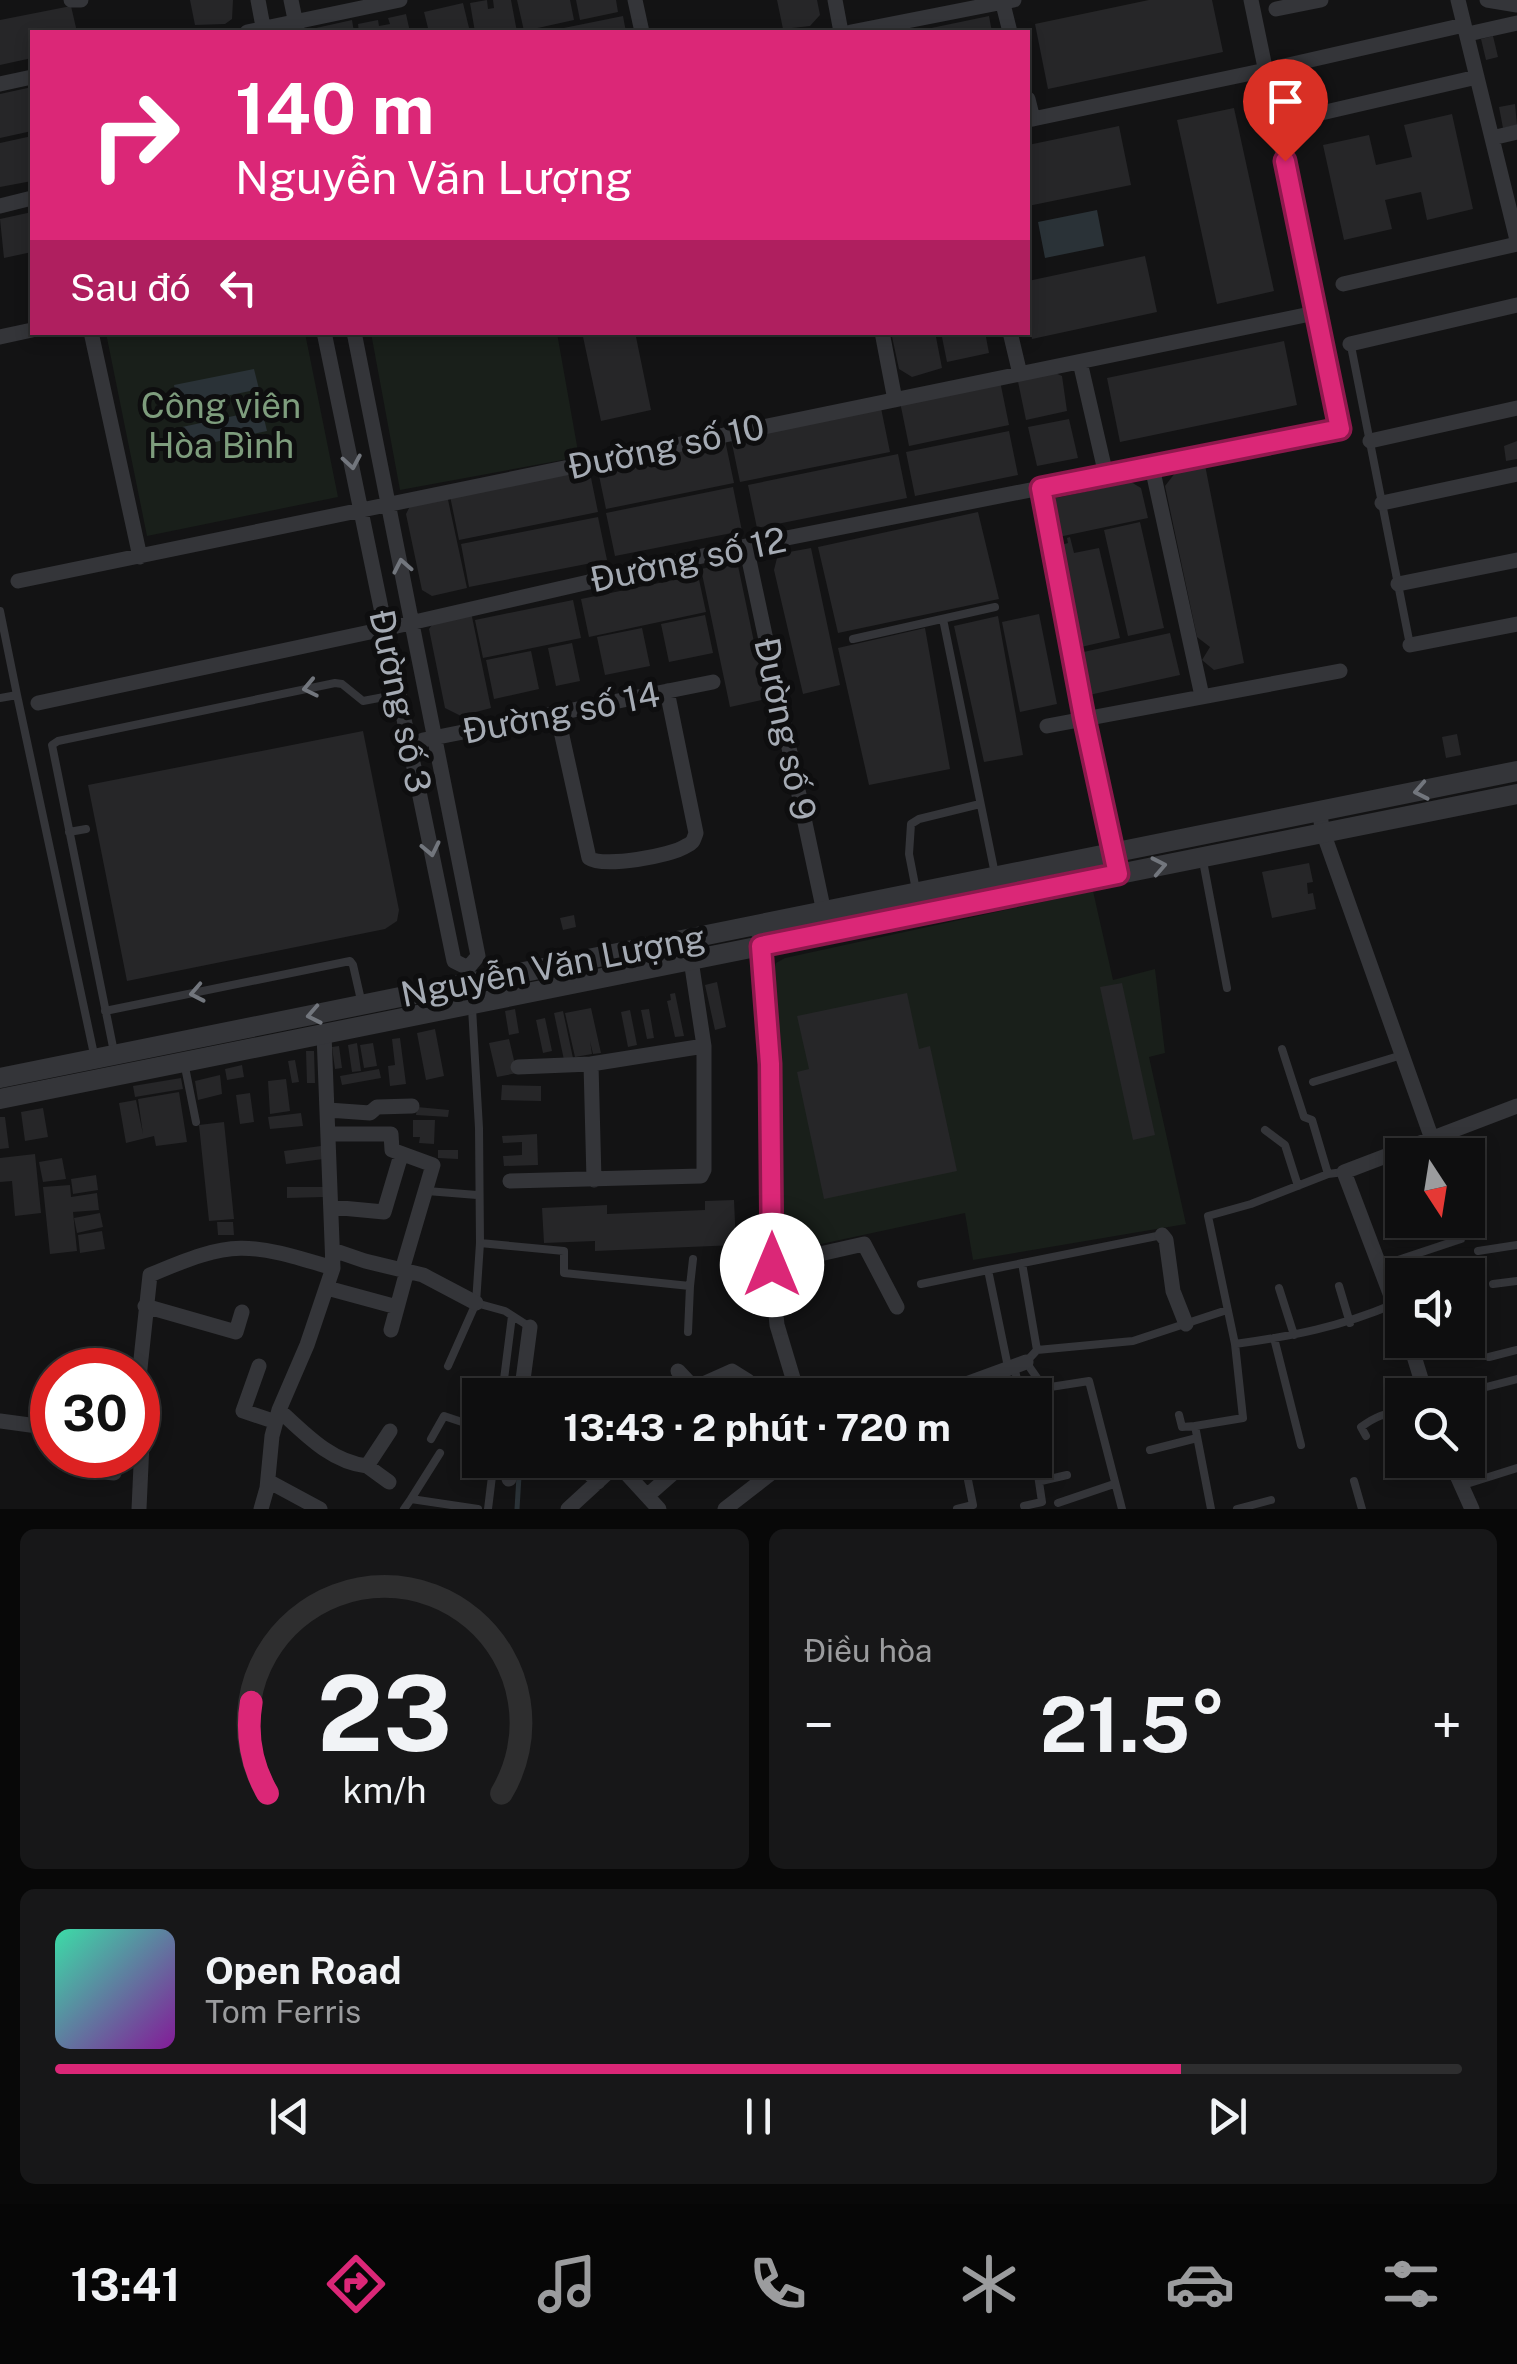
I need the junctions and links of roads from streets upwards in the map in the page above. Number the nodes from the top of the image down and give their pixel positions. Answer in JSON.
{"nodes":[{"id":1,"x":71,"y":0,"type":"edge"},
{"id":2,"x":81,"y":0,"type":"edge"},
{"id":3,"x":258,"y":0,"type":"edge"},
{"id":4,"x":291,"y":0,"type":"edge"},
{"id":5,"x":400,"y":0,"type":"edge"},
{"id":6,"x":635,"y":0,"type":"edge"},
{"id":7,"x":835,"y":0,"type":"edge"},
{"id":8,"x":1252,"y":0,"type":"edge"},
{"id":9,"x":1321,"y":0,"type":"edge"},
{"id":10,"x":1458,"y":0,"type":"edge"},
{"id":11,"x":1487,"y":0,"type":"edge"},
{"id":12,"x":1006,"y":1,"type":"edge"},
{"id":13,"x":1517,"y":5,"type":"edge"},
{"id":14,"x":1276,"y":10,"type":"dead end"},
{"id":15,"x":1517,"y":23,"type":"edge"},
{"id":16,"x":296,"y":27,"type":"edge"},
{"id":17,"x":258,"y":30,"type":"edge"},
{"id":18,"x":268,"y":30,"type":"edge"},
{"id":19,"x":642,"y":30,"type":"edge"},
{"id":20,"x":842,"y":30,"type":"edge"},
{"id":21,"x":861,"y":30,"type":"edge"},
{"id":22,"x":1010,"y":30,"type":"edge"},
{"id":23,"x":1466,"y":30,"type":"junction"},
{"id":24,"x":1284,"y":66,"type":"dead end"},
{"id":25,"x":1266,"y":70,"type":"junction"},
{"id":26,"x":30,"y":77,"type":"edge"},
{"id":27,"x":1477,"y":77,"type":"junction"},
{"id":28,"x":0,"y":84,"type":"edge"},
{"id":29,"x":1030,"y":120,"type":"edge"},
{"id":30,"x":1278,"y":123,"type":"junction"},
{"id":31,"x":1517,"y":132,"type":"edge"},
{"id":32,"x":1492,"y":138,"type":"junction"},
{"id":33,"x":30,"y":198,"type":"edge"},
{"id":34,"x":0,"y":206,"type":"edge"},
{"id":35,"x":1517,"y":242,"type":"edge"},
{"id":36,"x":1343,"y":284,"type":"dead end"},
{"id":37,"x":1517,"y":304,"type":"edge"},
{"id":38,"x":1316,"y":313,"type":"junction"},
{"id":39,"x":30,"y":330,"type":"edge"},
{"id":40,"x":92,"y":335,"type":"edge"},
{"id":41,"x":325,"y":335,"type":"edge"},
{"id":42,"x":883,"y":335,"type":"edge"},
{"id":43,"x":1011,"y":335,"type":"edge"},
{"id":44,"x":0,"y":337,"type":"edge"},
{"id":45,"x":355,"y":339,"type":"edge"},
{"id":46,"x":1350,"y":344,"type":"road end"},
{"id":47,"x":328,"y":351,"type":"junction"},
{"id":48,"x":1080,"y":362,"type":"junction"},
{"id":49,"x":1020,"y":374,"type":"junction"},
{"id":50,"x":895,"y":400,"type":"junction"},
{"id":51,"x":1517,"y":408,"type":"edge"},
{"id":52,"x":373,"y":421,"type":"junction"},
{"id":53,"x":346,"y":426,"type":"junction"},
{"id":54,"x":1370,"y":441,"type":"road end"},
{"id":55,"x":1152,"y":466,"type":"junction"},
{"id":56,"x":1517,"y":474,"type":"edge"},
{"id":57,"x":1106,"y":476,"type":"junction"},
{"id":58,"x":1041,"y":488,"type":"junction"},
{"id":59,"x":390,"y":503,"type":"junction"},
{"id":60,"x":1382,"y":503,"type":"road end"},
{"id":61,"x":360,"y":510,"type":"junction"},
{"id":62,"x":746,"y":546,"type":"junction"},
{"id":63,"x":140,"y":557,"type":"junction"},
{"id":64,"x":1517,"y":560,"type":"edge"},
{"id":65,"x":18,"y":581,"type":"dead end"},
{"id":66,"x":1398,"y":584,"type":"road end"},
{"id":67,"x":412,"y":621,"type":"junction"},
{"id":68,"x":1517,"y":624,"type":"edge"},
{"id":69,"x":384,"y":629,"type":"junction"},
{"id":70,"x":1410,"y":645,"type":"road end"},
{"id":71,"x":1340,"y":670,"type":"dead end"},
{"id":72,"x":713,"y":682,"type":"dead end"},
{"id":73,"x":667,"y":691,"type":"junction"},
{"id":74,"x":1202,"y":696,"type":"junction"},
{"id":75,"x":38,"y":703,"type":"dead end"},
{"id":76,"x":557,"y":713,"type":"junction"},
{"id":77,"x":1084,"y":717,"type":"junction"},
{"id":78,"x":1047,"y":726,"type":"dead end"},
{"id":79,"x":433,"y":738,"type":"junction"},
{"id":80,"x":410,"y":743,"type":"junction"},
{"id":81,"x":1517,"y":772,"type":"edge"},
{"id":82,"x":1517,"y":794,"type":"edge"},
{"id":83,"x":1321,"y":822,"type":"junction"},
{"id":84,"x":1116,"y":863,"type":"junction"},
{"id":85,"x":824,"y":912,"type":"junction"},
{"id":86,"x":759,"y":936,"type":"junction"},
{"id":87,"x":690,"y":960,"type":"junction"},
{"id":88,"x":470,"y":985,"type":"junction"},
{"id":89,"x":324,"y":1034,"type":"junction"},
{"id":90,"x":704,"y":1046,"type":"junction"},
{"id":91,"x":591,"y":1064,"type":"junction"},
{"id":92,"x":107,"y":1067,"type":"junction"},
{"id":93,"x":518,"y":1067,"type":"dead end"},
{"id":94,"x":0,"y":1078,"type":"edge"},
{"id":95,"x":0,"y":1099,"type":"edge"},
{"id":96,"x":412,"y":1106,"type":"dead end"},
{"id":97,"x":1517,"y":1106,"type":"edge"},
{"id":98,"x":328,"y":1110,"type":"junction"},
{"id":99,"x":328,"y":1134,"type":"junction"},
{"id":100,"x":1432,"y":1138,"type":"edge"},
{"id":101,"x":1435,"y":1138,"type":"edge"},
{"id":102,"x":401,"y":1155,"type":"junction"},
{"id":103,"x":1385,"y":1156,"type":"edge"},
{"id":104,"x":594,"y":1180,"type":"junction"},
{"id":105,"x":510,"y":1181,"type":"dead end"},
{"id":106,"x":331,"y":1207,"type":"junction"},
{"id":107,"x":1162,"y":1235,"type":"road end"},
{"id":108,"x":333,"y":1250,"type":"junction"},
{"id":109,"x":772,"y":1265,"type":"junction"},
{"id":110,"x":332,"y":1268,"type":"junction"},
{"id":111,"x":404,"y":1271,"type":"junction"},
{"id":112,"x":1385,"y":1280,"type":"edge"},
{"id":113,"x":327,"y":1288,"type":"junction"},
{"id":114,"x":476,"y":1303,"type":"road end"},
{"id":115,"x":145,"y":1306,"type":"junction"},
{"id":116,"x":897,"y":1307,"type":"dead end"},
{"id":117,"x":397,"y":1308,"type":"junction"},
{"id":118,"x":242,"y":1312,"type":"dead end"},
{"id":119,"x":1186,"y":1324,"type":"road end"},
{"id":120,"x":530,"y":1327,"type":"road end"},
{"id":121,"x":391,"y":1330,"type":"dead end"},
{"id":122,"x":141,"y":1348,"type":"edge"},
{"id":123,"x":1016,"y":1364,"type":"road end"},
{"id":124,"x":259,"y":1366,"type":"dead end"},
{"id":125,"x":678,"y":1371,"type":"dead end"},
{"id":126,"x":523,"y":1378,"type":"edge"},
{"id":127,"x":685,"y":1378,"type":"edge"},
{"id":128,"x":716,"y":1378,"type":"edge"},
{"id":129,"x":743,"y":1378,"type":"edge"},
{"id":130,"x":793,"y":1378,"type":"edge"},
{"id":131,"x":985,"y":1378,"type":"edge"},
{"id":132,"x":278,"y":1416,"type":"junction"},
{"id":133,"x":0,"y":1421,"type":"edge"},
{"id":134,"x":30,"y":1425,"type":"edge"},
{"id":135,"x":390,"y":1431,"type":"dead end"},
{"id":136,"x":367,"y":1466,"type":"junction"},
{"id":137,"x":139,"y":1478,"type":"edge"},
{"id":138,"x":594,"y":1478,"type":"edge"},
{"id":139,"x":602,"y":1478,"type":"edge"},
{"id":140,"x":631,"y":1478,"type":"edge"},
{"id":141,"x":668,"y":1478,"type":"edge"},
{"id":142,"x":765,"y":1478,"type":"edge"},
{"id":143,"x":1457,"y":1478,"type":"edge"},
{"id":144,"x":268,"y":1481,"type":"junction"},
{"id":145,"x":389,"y":1482,"type":"dead end"},
{"id":146,"x":598,"y":1482,"type":"junction"},
{"id":147,"x":647,"y":1496,"type":"junction"},
{"id":148,"x":139,"y":1509,"type":"edge"},
{"id":149,"x":261,"y":1509,"type":"edge"},
{"id":150,"x":320,"y":1509,"type":"edge"},
{"id":151,"x":568,"y":1509,"type":"edge"},
{"id":152,"x":660,"y":1509,"type":"edge"},
{"id":153,"x":725,"y":1509,"type":"edge"},
{"id":154,"x":1472,"y":1509,"type":"edge"}],
"edges":[{"from":1,"to":2,"type":"street"},
{"from":3,"to":17,"type":"street"},
{"from":4,"to":16,"type":"street"},
{"from":5,"to":16,"type":"street"},
{"from":6,"to":19,"type":"street"},
{"from":7,"to":20,"type":"street"},
{"from":8,"to":25,"type":"street"},
{"from":9,"to":14,"type":"street"},
{"from":10,"to":23,"type":"street"},
{"from":11,"to":13,"type":"street"},
{"from":12,"to":21,"type":"street"},
{"from":12,"to":22,"type":"street"},
{"from":15,"to":23,"type":"street"},
{"from":16,"to":18,"type":"street"},
{"from":23,"to":24,"type":"street"},
{"from":23,"to":27,"type":"street"},
{"from":25,"to":29,"type":"street"},
{"from":25,"to":30,"type":"street"},
{"from":26,"to":28,"type":"street"},
{"from":27,"to":30,"type":"street"},
{"from":27,"to":32,"type":"street"},
{"from":30,"to":38,"type":"street"},
{"from":31,"to":32,"type":"street"},
{"from":32,"to":35,"type":"street"},
{"from":33,"to":34,"type":"street"},
{"from":35,"to":36,"type":"street"},
{"from":37,"to":46,"type":"street"},
{"from":38,"to":48,"type":"street","name":"Đường số 10"},
{"from":38,"to":55,"type":"street","name":"Đường số 12"},
{"from":39,"to":44,"type":"street"},
{"from":40,"to":63,"type":"street"},
{"from":41,"to":47,"type":"street","name":"Đường số 3"},
{"from":42,"to":50,"type":"street"},
{"from":43,"to":49,"type":"street"},
{"from":45,"to":47,"type":"street","name":"Đường số 3"},
{"from":45,"to":52,"type":"street","name":"Đường số 3"},
{"from":47,"to":53,"type":"street","name":"Đường số 3"},
{"from":48,"to":49,"type":"street","name":"Đường số 10"},
{"from":48,"to":57,"type":"street"},
{"from":49,"to":50,"type":"street","name":"Đường số 10"},
{"from":50,"to":59,"type":"street","name":"Đường số 10"},
{"from":51,"to":54,"type":"street"},
{"from":52,"to":53,"type":"street"},
{"from":52,"to":59,"type":"street","name":"Đường số 3"},
{"from":53,"to":61,"type":"street","name":"Đường số 3","one_way":true},
{"from":55,"to":57,"type":"street","name":"Đường số 12"},
{"from":55,"to":74,"type":"street"},
{"from":56,"to":60,"type":"street"},
{"from":57,"to":58,"type":"street","name":"Đường số 12"},
{"from":58,"to":62,"type":"street","name":"Đường số 12"},
{"from":58,"to":77,"type":"street"},
{"from":59,"to":61,"type":"street","name":"Đường số 10"},
{"from":67,"to":59,"type":"street","name":"Đường số 3","one_way":true},
{"from":61,"to":63,"type":"street","name":"Đường số 10"},
{"from":61,"to":69,"type":"street","name":"Đường số 3"},
{"from":62,"to":67,"type":"street","name":"Đường số 12"},
{"from":62,"to":85,"type":"street","name":"Đường số 9"},
{"from":63,"to":65,"type":"street","name":"Đường số 10"},
{"from":64,"to":66,"type":"street"},
{"from":67,"to":69,"type":"street","name":"Đường số 12"},
{"from":67,"to":79,"type":"street","name":"Đường số 3"},
{"from":68,"to":70,"type":"street"},
{"from":69,"to":75,"type":"street","name":"Đường số 12"},
{"from":69,"to":80,"type":"street","name":"Đường số 3"},
{"from":71,"to":74,"type":"street"},
{"from":72,"to":73,"type":"street","name":"Đường số 14"},
{"from":73,"to":76,"type":"street","name":"Đường số 14"},
{"from":73,"to":76,"type":"street"},
{"from":74,"to":77,"type":"street"},
{"from":76,"to":79,"type":"street","name":"Đường số 14"},
{"from":77,"to":78,"type":"street"},
{"from":77,"to":84,"type":"street"},
{"from":79,"to":80,"type":"street","name":"Đường số 14"},
{"from":79,"to":88,"type":"street","name":"Đường số 3"},
{"from":80,"to":88,"type":"street","name":"Đường số 3","one_way":true},
{"from":81,"to":83,"type":"street","name":"Nguyễn Văn Lượng","one_way":true},
{"from":82,"to":83,"type":"street","name":"Nguyễn Văn Lượng"},
{"from":83,"to":84,"type":"street","name":"Nguyễn Văn Lượng"},
{"from":84,"to":83,"type":"street","name":"Nguyễn Văn Lượng","one_way":true},
{"from":83,"to":100,"type":"street"},
{"from":84,"to":85,"type":"street","name":"Nguyễn Văn Lượng"},
{"from":84,"to":86,"type":"street","name":"Nguyễn Văn Lượng"},
{"from":85,"to":86,"type":"street","name":"Nguyễn Văn Lượng"},
{"from":86,"to":87,"type":"street","name":"Nguyễn Văn Lượng"},
{"from":86,"to":88,"type":"street","name":"Nguyễn Văn Lượng"},
{"from":86,"to":109,"type":"street"},
{"from":87,"to":88,"type":"street","name":"Nguyễn Văn Lượng"},
{"from":87,"to":90,"type":"street"},
{"from":88,"to":89,"type":"street","name":"Nguyễn Văn Lượng"},
{"from":88,"to":92,"type":"street","name":"Nguyễn Văn Lượng","one_way":true},
{"from":89,"to":92,"type":"street","name":"Nguyễn Văn Lượng"},
{"from":89,"to":98,"type":"street"},
{"from":90,"to":91,"type":"street"},
{"from":90,"to":104,"type":"street"},
{"from":91,"to":93,"type":"street"},
{"from":91,"to":104,"type":"street"},
{"from":92,"to":94,"type":"street","name":"Nguyễn Văn Lượng"},
{"from":92,"to":95,"type":"street","name":"Nguyễn Văn Lượng"},
{"from":96,"to":98,"type":"street"},
{"from":97,"to":101,"type":"street"},
{"from":98,"to":99,"type":"street"},
{"from":99,"to":102,"type":"street"},
{"from":99,"to":106,"type":"street"},
{"from":102,"to":106,"type":"street"},
{"from":102,"to":111,"type":"street"},
{"from":103,"to":112,"type":"street"},
{"from":104,"to":105,"type":"street"},
{"from":106,"to":108,"type":"street"},
{"from":107,"to":119,"type":"street"},
{"from":108,"to":110,"type":"street"},
{"from":108,"to":111,"type":"street"},
{"from":109,"to":116,"type":"street"},
{"from":109,"to":130,"type":"street"},
{"from":110,"to":113,"type":"street"},
{"from":110,"to":115,"type":"street"},
{"from":111,"to":114,"type":"street"},
{"from":111,"to":117,"type":"street"},
{"from":113,"to":117,"type":"street"},
{"from":113,"to":132,"type":"street"},
{"from":115,"to":118,"type":"street"},
{"from":115,"to":122,"type":"street"},
{"from":117,"to":121,"type":"street"},
{"from":120,"to":126,"type":"street"},
{"from":123,"to":131,"type":"street"},
{"from":124,"to":132,"type":"street"},
{"from":125,"to":127,"type":"street"},
{"from":128,"to":129,"type":"street"},
{"from":132,"to":136,"type":"street"},
{"from":132,"to":144,"type":"street"},
{"from":133,"to":134,"type":"street"},
{"from":135,"to":136,"type":"street"},
{"from":136,"to":145,"type":"street"},
{"from":137,"to":148,"type":"street"},
{"from":138,"to":146,"type":"street"},
{"from":139,"to":146,"type":"street"},
{"from":140,"to":147,"type":"street"},
{"from":141,"to":147,"type":"street"},
{"from":142,"to":153,"type":"street"},
{"from":143,"to":154,"type":"street"},
{"from":144,"to":149,"type":"street"},
{"from":144,"to":150,"type":"street"},
{"from":146,"to":151,"type":"street"},
{"from":147,"to":152,"type":"street"}]}
